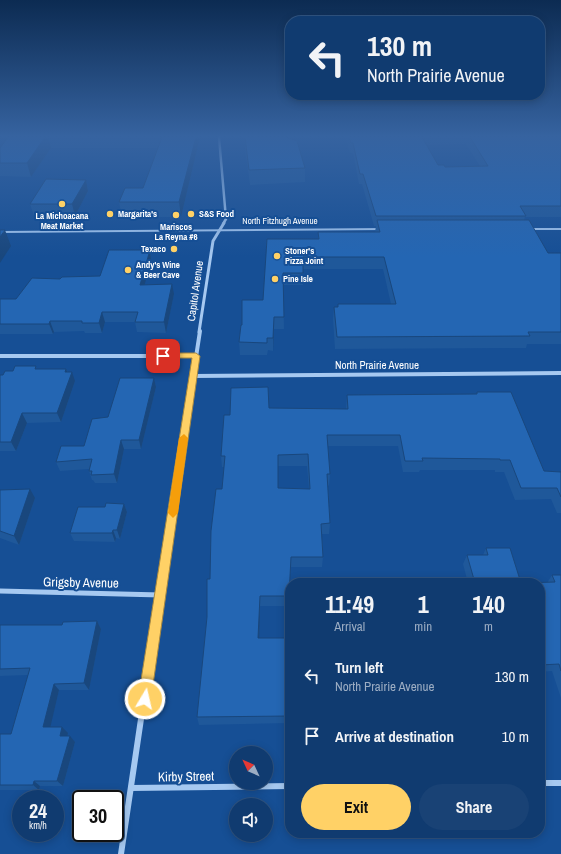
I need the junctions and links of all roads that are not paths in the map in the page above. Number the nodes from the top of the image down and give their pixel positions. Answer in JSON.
{"nodes":[{"id":1,"x":222,"y":177,"type":"edge"},
{"id":2,"x":220,"y":229,"type":"junction"},
{"id":3,"x":393,"y":229,"type":"edge"},
{"id":4,"x":518,"y":229,"type":"edge"},
{"id":5,"x":561,"y":229,"type":"edge"},
{"id":6,"x":0,"y":232,"type":"edge"},
{"id":7,"x":0,"y":356,"type":"edge"},
{"id":8,"x":196,"y":356,"type":"junction"},
{"id":9,"x":561,"y":373,"type":"edge"},
{"id":10,"x":193,"y":376,"type":"junction"},
{"id":11,"x":0,"y":591,"type":"edge"},
{"id":12,"x":161,"y":595,"type":"junction"},
{"id":13,"x":545,"y":783,"type":"edge"},
{"id":14,"x":561,"y":783,"type":"edge"},
{"id":15,"x":285,"y":786,"type":"edge"},
{"id":16,"x":131,"y":788,"type":"junction"},
{"id":17,"x":121,"y":854,"type":"edge"}],
"edges":[{"from":1,"to":2,"type":"street","name":"Capitol Avenue"},
{"from":2,"to":3,"type":"street","name":"North Fitzhugh Avenue"},
{"from":2,"to":6,"type":"street","name":"North Fitzhugh Avenue"},
{"from":2,"to":8,"type":"street","name":"Capitol Avenue"},
{"from":4,"to":5,"type":"street"},
{"from":7,"to":8,"type":"street"},
{"from":8,"to":10,"type":"street","name":"Capitol Avenue"},
{"from":9,"to":10,"type":"street","name":"North Prairie Avenue"},
{"from":10,"to":12,"type":"street","name":"Capitol Avenue"},
{"from":11,"to":12,"type":"street","name":"Grigsby Avenue"},
{"from":12,"to":16,"type":"street","name":"Capitol Avenue"},
{"from":13,"to":14,"type":"street"},
{"from":15,"to":16,"type":"street","name":"Kirby Street"},
{"from":16,"to":17,"type":"street","name":"Capitol Avenue"}]}
